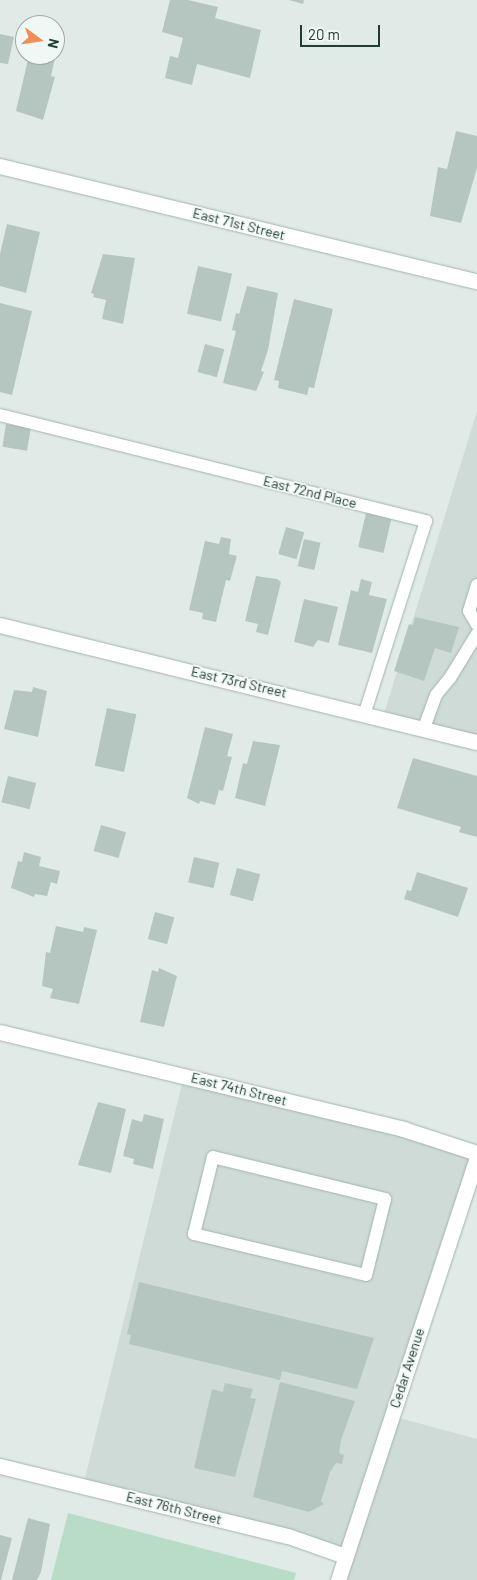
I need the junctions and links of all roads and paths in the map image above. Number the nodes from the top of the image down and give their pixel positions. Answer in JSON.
{"nodes":[{"id":1,"x":0,"y":166,"type":"edge"},
{"id":2,"x":477,"y":281,"type":"edge"},
{"id":3,"x":0,"y":415,"type":"edge"},
{"id":4,"x":477,"y":585,"type":"edge"},
{"id":5,"x":0,"y":625,"type":"edge"},
{"id":6,"x":477,"y":625,"type":"edge"},
{"id":7,"x":477,"y":634,"type":"edge"},
{"id":8,"x":365,"y":712,"type":"junction"},
{"id":9,"x":424,"y":728,"type":"junction"},
{"id":10,"x":477,"y":742,"type":"edge"},
{"id":11,"x":0,"y":1032,"type":"edge"},
{"id":12,"x":477,"y":1155,"type":"edge"},
{"id":13,"x":385,"y":1199,"type":"joint"},
{"id":14,"x":0,"y":1466,"type":"edge"},
{"id":15,"x":345,"y":1556,"type":"junction"},
{"id":16,"x":338,"y":1580,"type":"edge"}],
"edges":[{"from":1,"to":2,"type":"street","name":"East 71st Street"},
{"from":3,"to":8,"type":"lane","name":"East 72nd Place"},
{"from":4,"to":6,"type":"lane"},
{"from":5,"to":8,"type":"street","name":"East 73rd Street"},
{"from":7,"to":9,"type":"lane"},
{"from":8,"to":9,"type":"street","name":"East 73rd Street"},
{"from":9,"to":10,"type":"street","name":"East 73rd Street"},
{"from":11,"to":12,"type":"street","name":"East 74th Street"},
{"from":12,"to":15,"type":"street","name":"Cedar Avenue"},
{"from":13,"to":13,"type":"lane"},
{"from":14,"to":15,"type":"street","name":"East 76th Street"},
{"from":15,"to":16,"type":"street","name":"Cedar Avenue"}]}
